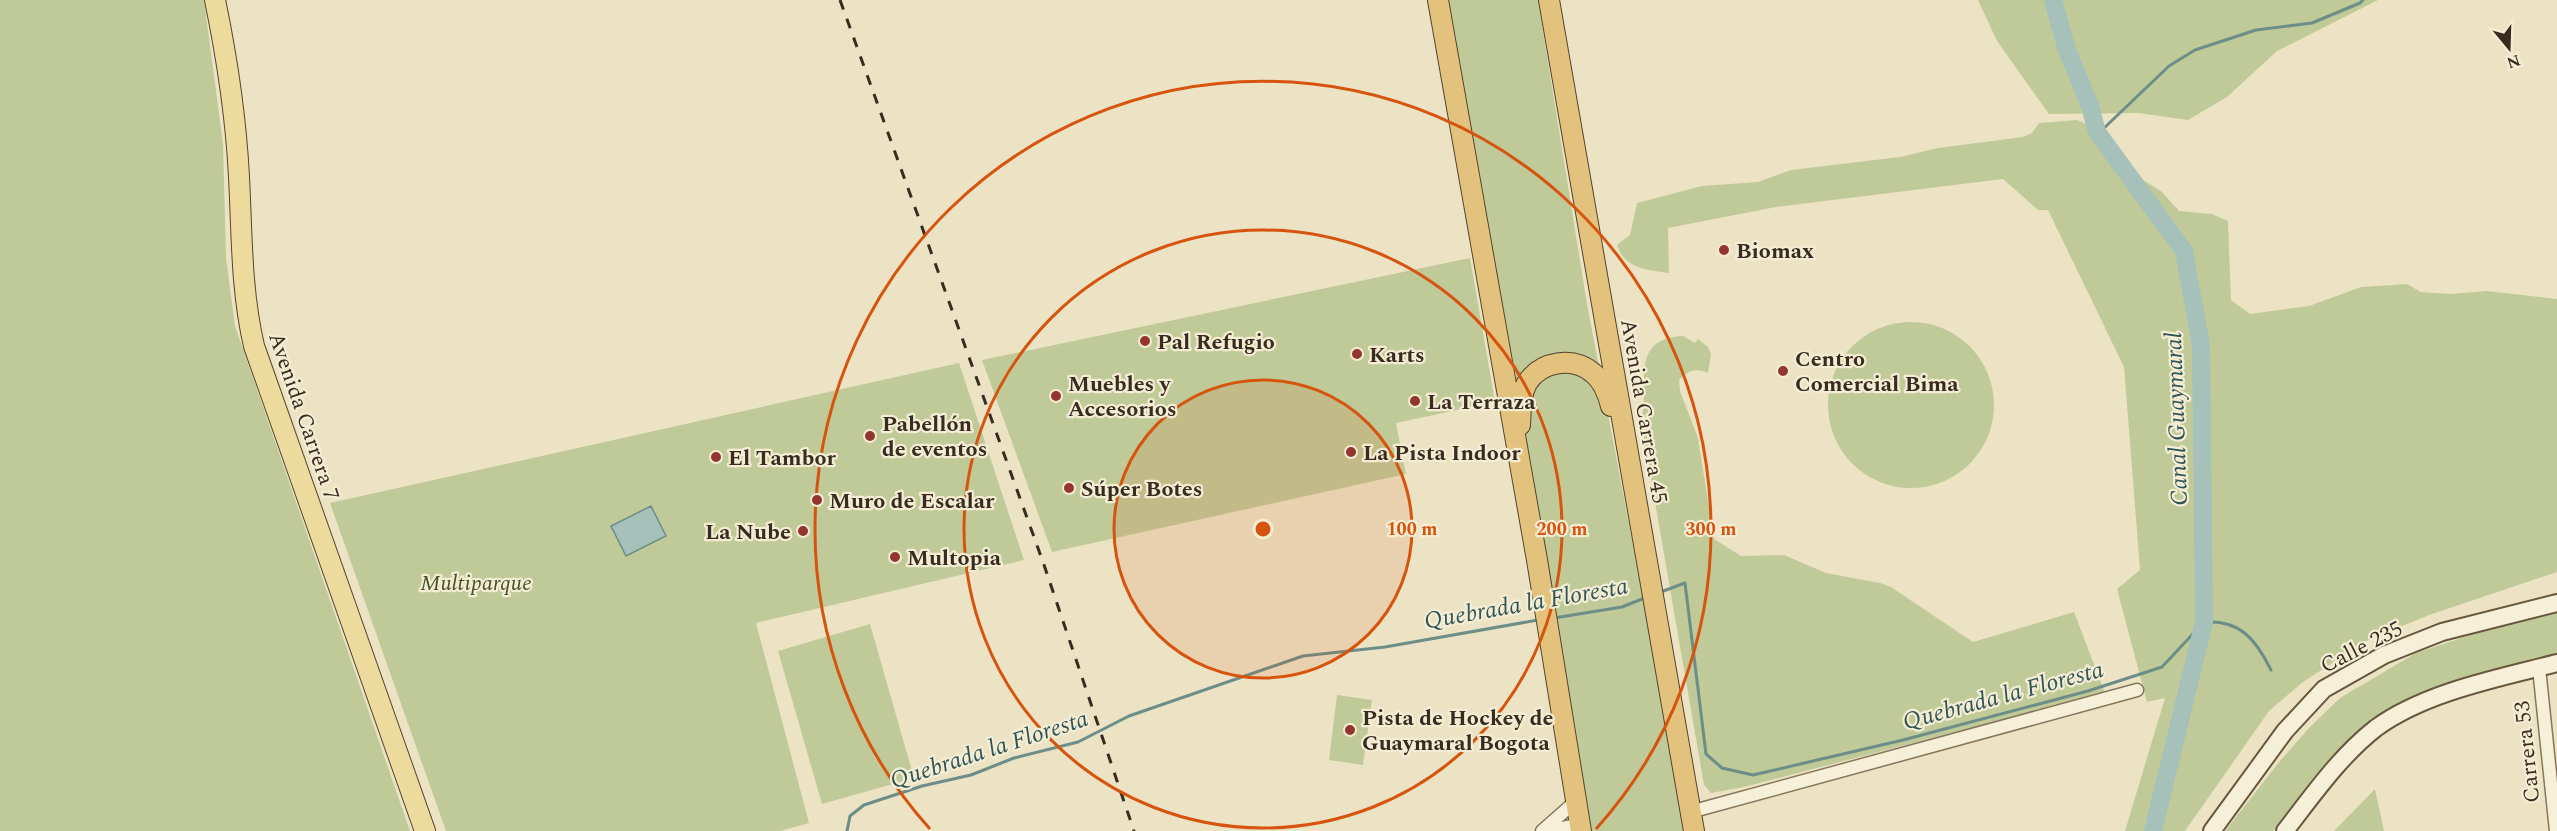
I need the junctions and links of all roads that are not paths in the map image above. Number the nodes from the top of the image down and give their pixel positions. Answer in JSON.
{"nodes":[{"id":1,"x":215,"y":0,"type":"edge"},
{"id":2,"x":1438,"y":0,"type":"edge"},
{"id":3,"x":1549,"y":0,"type":"edge"},
{"id":4,"x":1633,"y":484,"type":"junction"},
{"id":5,"x":1525,"y":493,"type":"junction"},
{"id":6,"x":2557,"y":603,"type":"edge"},
{"id":7,"x":2557,"y":663,"type":"edge"},
{"id":8,"x":2539,"y":668,"type":"junction"},
{"id":9,"x":2137,"y":690,"type":"dead end"},
{"id":10,"x":1576,"y":801,"type":"junction"},
{"id":11,"x":1692,"y":821,"type":"edge"},
{"id":12,"x":1580,"y":827,"type":"edge"},
{"id":13,"x":2215,"y":827,"type":"edge"},
{"id":14,"x":425,"y":831,"type":"edge"},
{"id":15,"x":1542,"y":831,"type":"edge"},
{"id":16,"x":1548,"y":831,"type":"edge"},
{"id":17,"x":2285,"y":831,"type":"edge"},
{"id":18,"x":2556,"y":831,"type":"edge"}],
"edges":[{"from":1,"to":14,"type":"main road","name":"Avenida Carrera 7"},
{"from":2,"to":5,"type":"highway"},
{"from":3,"to":4,"type":"highway","name":"Avenida Carrera 45"},
{"from":4,"to":5,"type":"highway"},
{"from":4,"to":11,"type":"highway","name":"Avenida Carrera 45"},
{"from":5,"to":10,"type":"highway"},
{"from":6,"to":13,"type":"main road","name":"Calle 235"},
{"from":7,"to":8,"type":"main road"},
{"from":8,"to":17,"type":"main road"},
{"from":8,"to":18,"type":"street","name":"Carrera 53"},
{"from":9,"to":11,"type":"street"},
{"from":10,"to":12,"type":"highway"},
{"from":10,"to":15,"type":"street"},
{"from":12,"to":16,"type":"street"}]}
